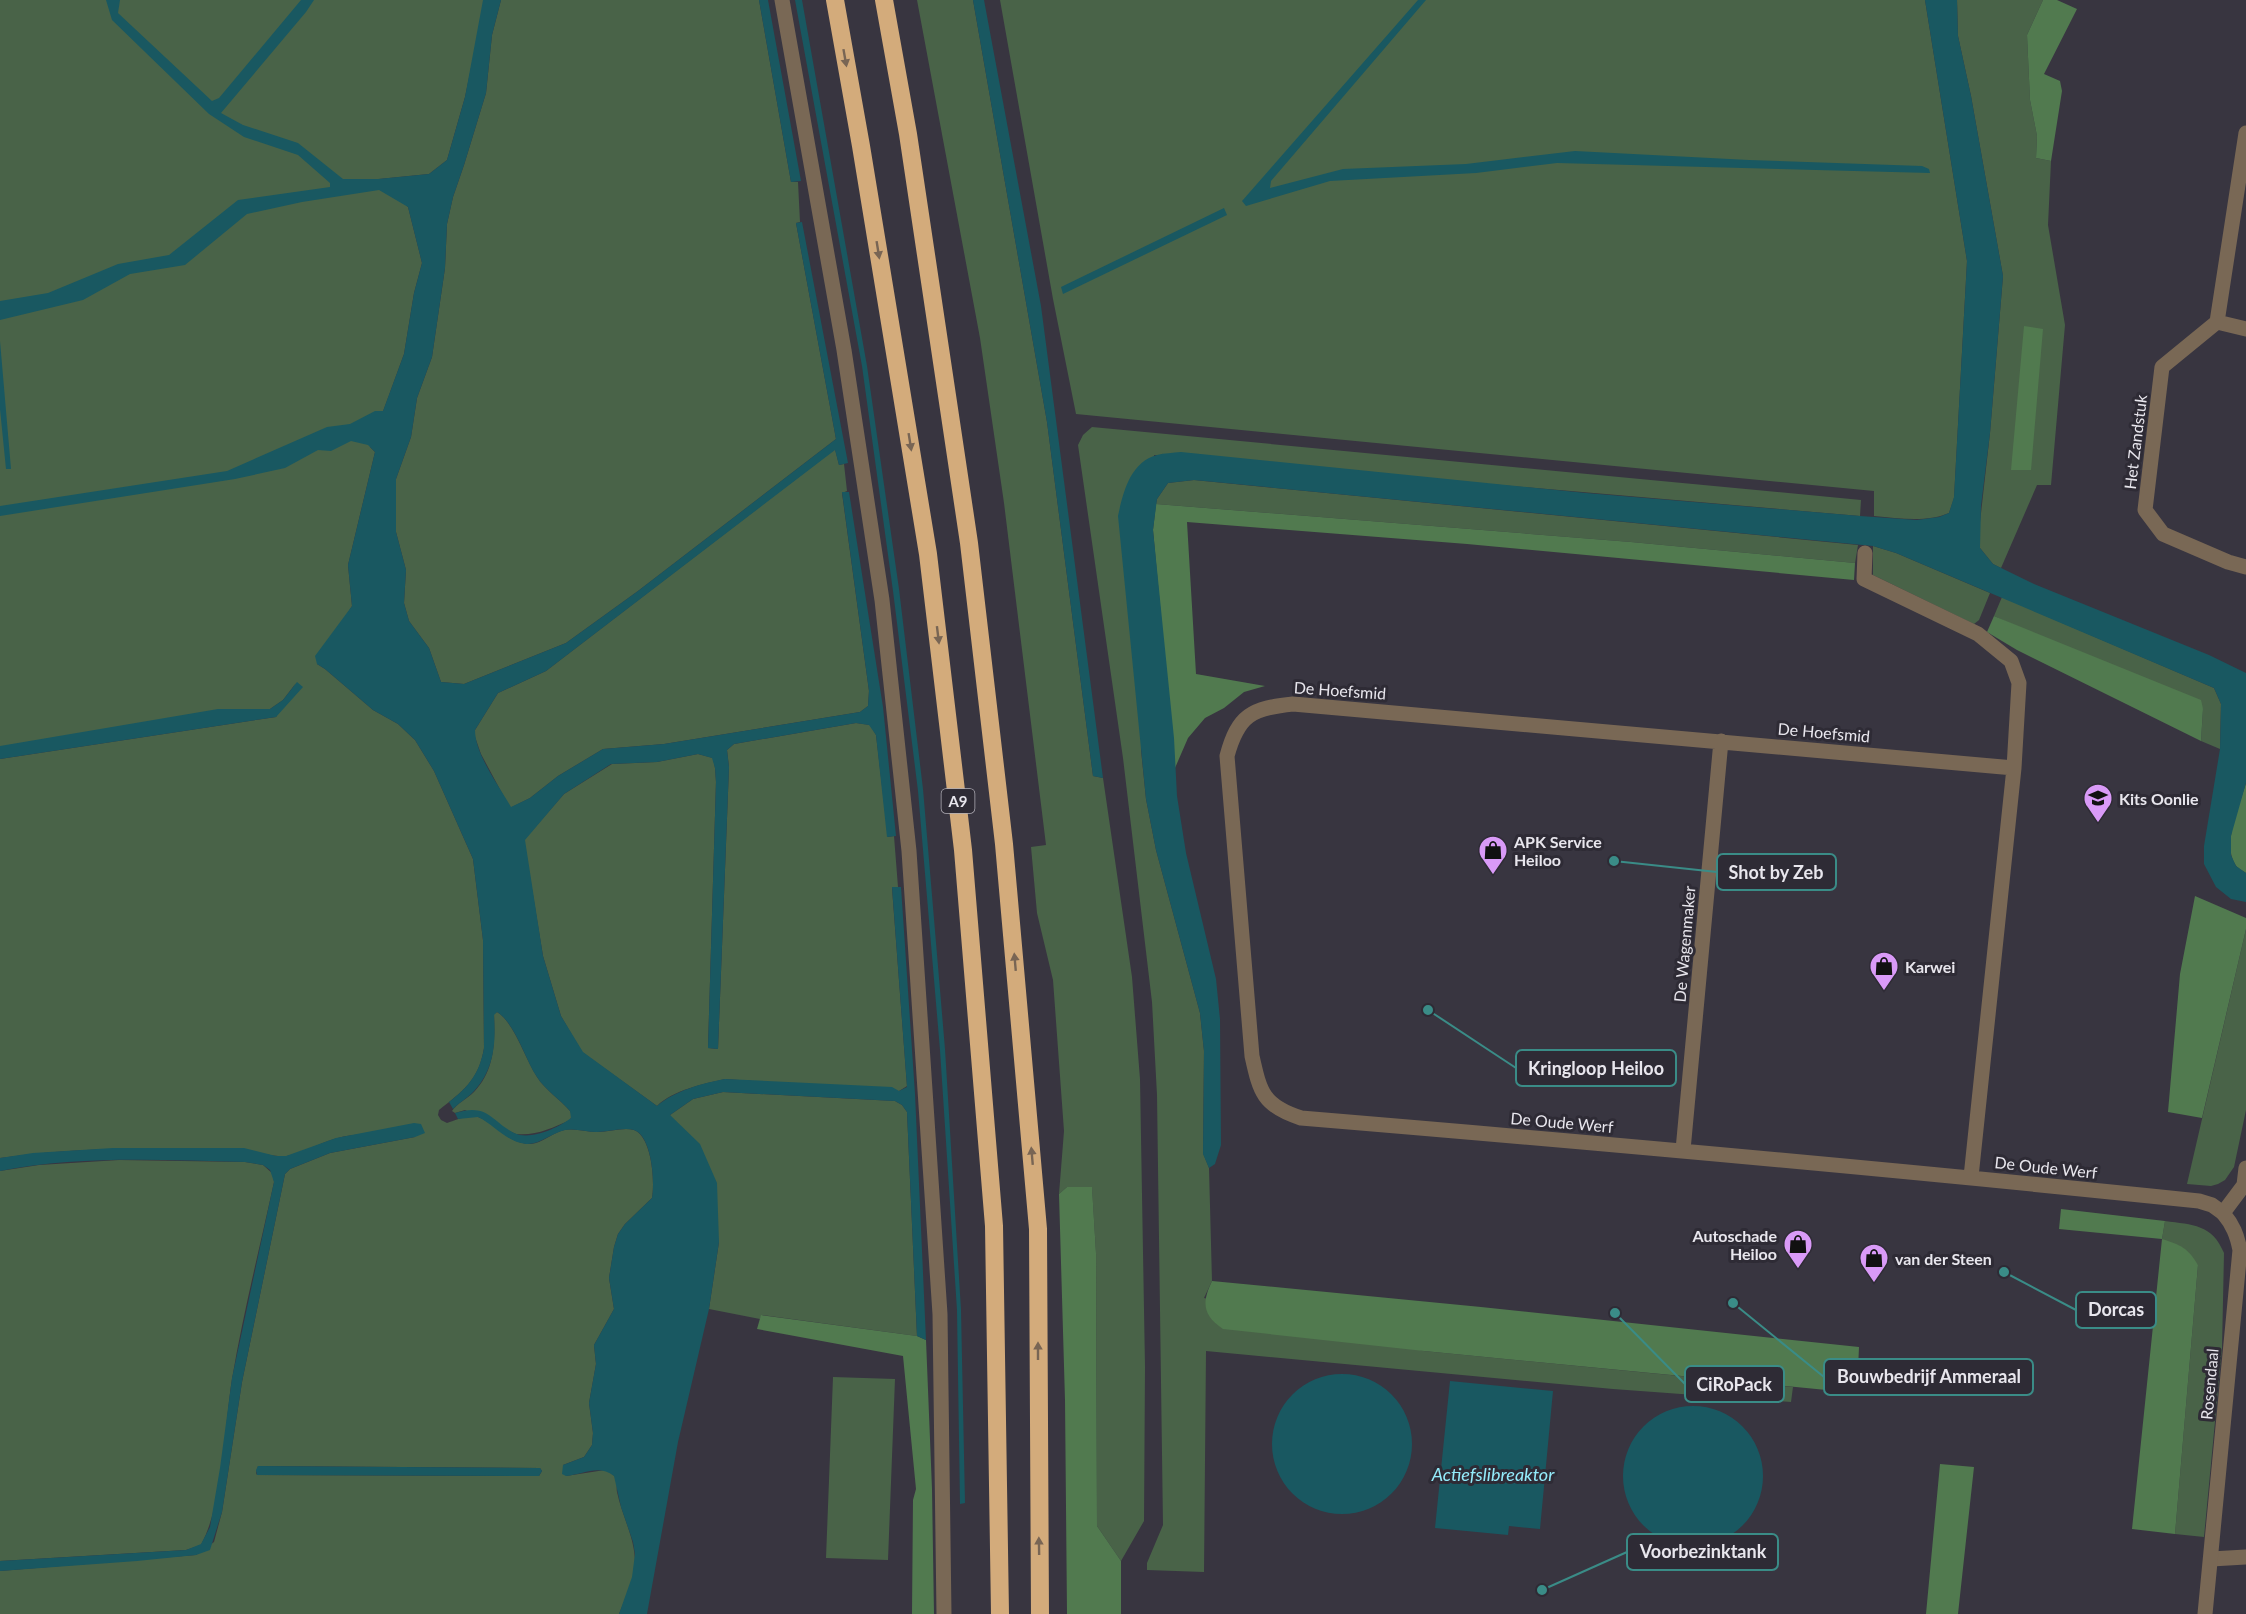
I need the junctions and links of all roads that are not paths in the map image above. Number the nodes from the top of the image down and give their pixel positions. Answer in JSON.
{"nodes":[{"id":1,"x":782,"y":0,"type":"edge"},
{"id":2,"x":835,"y":0,"type":"edge"},
{"id":3,"x":884,"y":0,"type":"edge"},
{"id":4,"x":2246,"y":133,"type":"edge"},
{"id":5,"x":2217,"y":322,"type":"junction"},
{"id":6,"x":2246,"y":330,"type":"edge"},
{"id":7,"x":1865,"y":553,"type":"dead end"},
{"id":8,"x":2246,"y":567,"type":"edge"},
{"id":9,"x":1233,"y":735,"type":"joint"},
{"id":10,"x":1721,"y":741,"type":"junction"},
{"id":11,"x":2014,"y":768,"type":"junction"},
{"id":12,"x":1683,"y":1150,"type":"junction"},
{"id":13,"x":2246,"y":1168,"type":"edge"},
{"id":14,"x":1971,"y":1177,"type":"junction"},
{"id":15,"x":2223,"y":1213,"type":"junction"},
{"id":16,"x":2246,"y":1557,"type":"edge"},
{"id":17,"x":2211,"y":1559,"type":"junction"},
{"id":18,"x":944,"y":1614,"type":"edge"},
{"id":19,"x":1000,"y":1614,"type":"edge"},
{"id":20,"x":1040,"y":1614,"type":"edge"},
{"id":21,"x":2205,"y":1614,"type":"edge"}],
"edges":[{"from":1,"to":18,"type":"street"},
{"from":2,"to":19,"type":"highway","number":"A9","one_way":true},
{"from":20,"to":3,"type":"highway","number":"A9","one_way":true},
{"from":4,"to":5,"type":"street"},
{"from":5,"to":6,"type":"street"},
{"from":5,"to":8,"type":"street","name":"Het Zandstuk"},
{"from":7,"to":11,"type":"street"},
{"from":9,"to":10,"type":"street","name":"De Hoefsmid"},
{"from":9,"to":12,"type":"street","name":"De Oude Werf"},
{"from":10,"to":11,"type":"street","name":"De Hoefsmid"},
{"from":10,"to":12,"type":"street","name":"De Wagenmaker"},
{"from":11,"to":14,"type":"street"},
{"from":12,"to":14,"type":"street","name":"De Oude Werf"},
{"from":13,"to":15,"type":"street"},
{"from":14,"to":15,"type":"street","name":"De Oude Werf"},
{"from":15,"to":17,"type":"street","name":"Rosendaal"},
{"from":16,"to":17,"type":"street"},
{"from":17,"to":21,"type":"street","name":"Rosendaal"}]}
